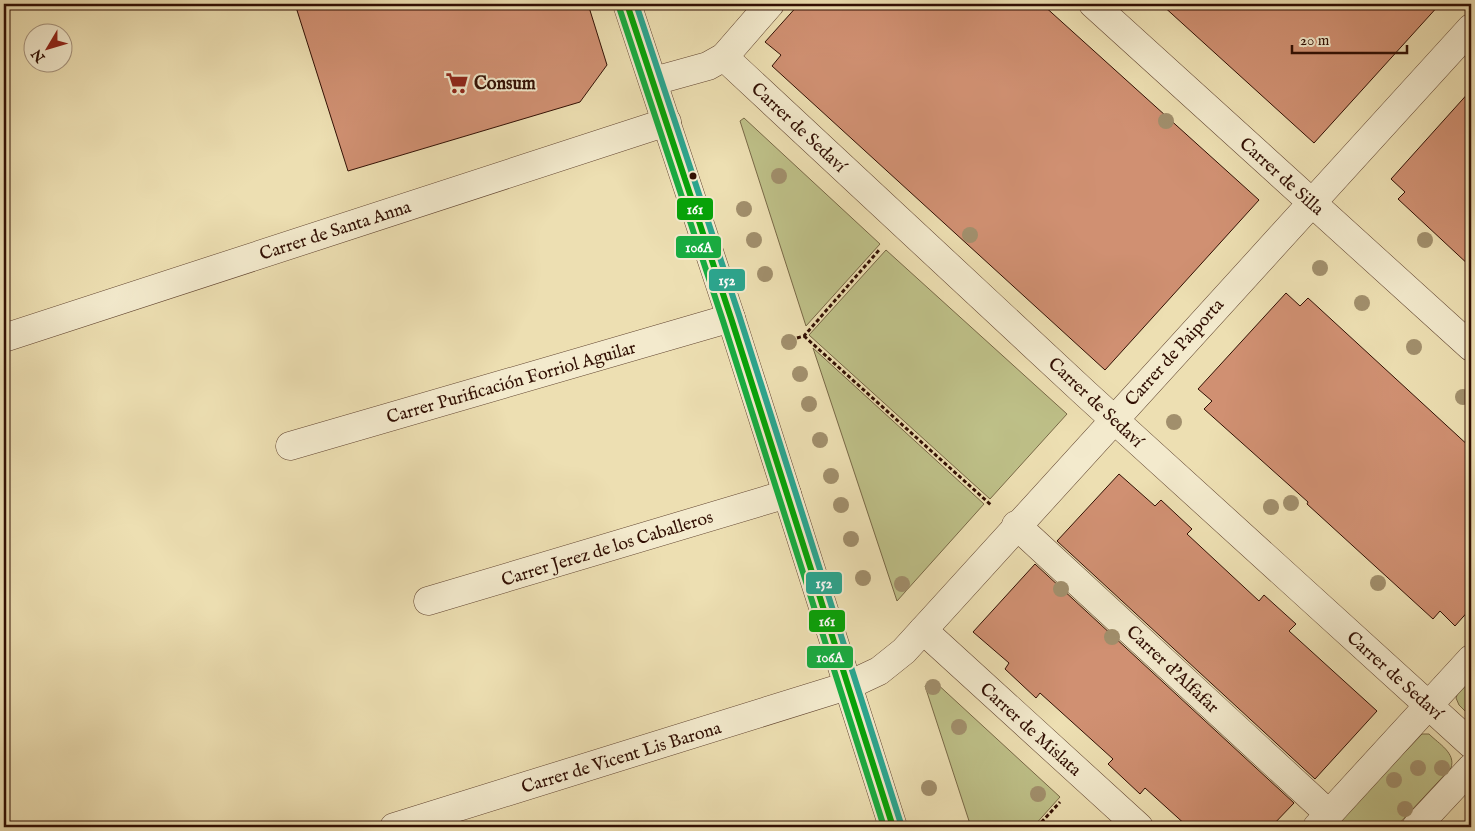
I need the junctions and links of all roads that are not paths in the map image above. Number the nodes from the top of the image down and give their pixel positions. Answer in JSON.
{"nodes":[{"id":1,"x":628,"y":4,"type":"edge"},
{"id":2,"x":769,"y":4,"type":"edge"},
{"id":3,"x":1093,"y":4,"type":"edge"},
{"id":4,"x":1471,"y":28,"type":"edge"},
{"id":5,"x":724,"y":57,"type":"junction"},
{"id":6,"x":654,"y":81,"type":"junction"},
{"id":7,"x":667,"y":122,"type":"junction"},
{"id":8,"x":1311,"y":202,"type":"junction"},
{"id":9,"x":731,"y":318,"type":"junction"},
{"id":10,"x":4,"y":338,"type":"edge"},
{"id":11,"x":1471,"y":347,"type":"edge"},
{"id":12,"x":1114,"y":419,"type":"junction"},
{"id":13,"x":290,"y":446,"type":"dead end"},
{"id":14,"x":787,"y":494,"type":"junction"},
{"id":15,"x":1016,"y":525,"type":"junction"},
{"id":16,"x":428,"y":602,"type":"dead end"},
{"id":17,"x":923,"y":630,"type":"junction"},
{"id":18,"x":1471,"y":660,"type":"edge"},
{"id":19,"x":847,"y":686,"type":"junction"},
{"id":20,"x":1429,"y":706,"type":"junction"},
{"id":21,"x":1471,"y":744,"type":"edge"},
{"id":22,"x":1471,"y":768,"type":"edge"},
{"id":23,"x":1323,"y":821,"type":"edge"},
{"id":24,"x":394,"y":827,"type":"edge"},
{"id":25,"x":893,"y":827,"type":"edge"},
{"id":26,"x":1139,"y":827,"type":"edge"},
{"id":27,"x":1416,"y":827,"type":"edge"}],
"edges":[{"from":1,"to":6,"type":"street"},
{"from":2,"to":5,"type":"street"},
{"from":3,"to":8,"type":"street","name":"Carrer de Silla"},
{"from":4,"to":8,"type":"street","name":"Carrer de Paiporta"},
{"from":5,"to":6,"type":"street"},
{"from":5,"to":12,"type":"street","name":"Carrer de Sedaví"},
{"from":6,"to":7,"type":"street"},
{"from":7,"to":9,"type":"street"},
{"from":7,"to":10,"type":"street","name":"Carrer de Santa Anna"},
{"from":8,"to":11,"type":"street","name":"Carrer de Silla"},
{"from":8,"to":12,"type":"street","name":"Carrer de Paiporta"},
{"from":9,"to":13,"type":"street","name":"Carrer Purificación Forriol Aguilar"},
{"from":9,"to":14,"type":"street"},
{"from":12,"to":15,"type":"street","name":"Carrer de Paiporta"},
{"from":12,"to":20,"type":"street","name":"Carrer de Sedaví"},
{"from":14,"to":16,"type":"street","name":"Carrer Jerez de los Caballeros"},
{"from":14,"to":19,"type":"street"},
{"from":15,"to":17,"type":"street","name":"Carrer de Paiporta"},
{"from":15,"to":23,"type":"street","name":"Carrer d'Alfafar"},
{"from":17,"to":19,"type":"street","name":"Carrer de Paiporta"},
{"from":17,"to":26,"type":"street","name":"Carrer de Mislata"},
{"from":18,"to":20,"type":"street"},
{"from":19,"to":24,"type":"street","name":"Carrer de Vicent Lis Barona"},
{"from":19,"to":25,"type":"street"},
{"from":20,"to":21,"type":"street","name":"Carrer de Sedaví"},
{"from":20,"to":23,"type":"street"},
{"from":22,"to":27,"type":"street"}]}
